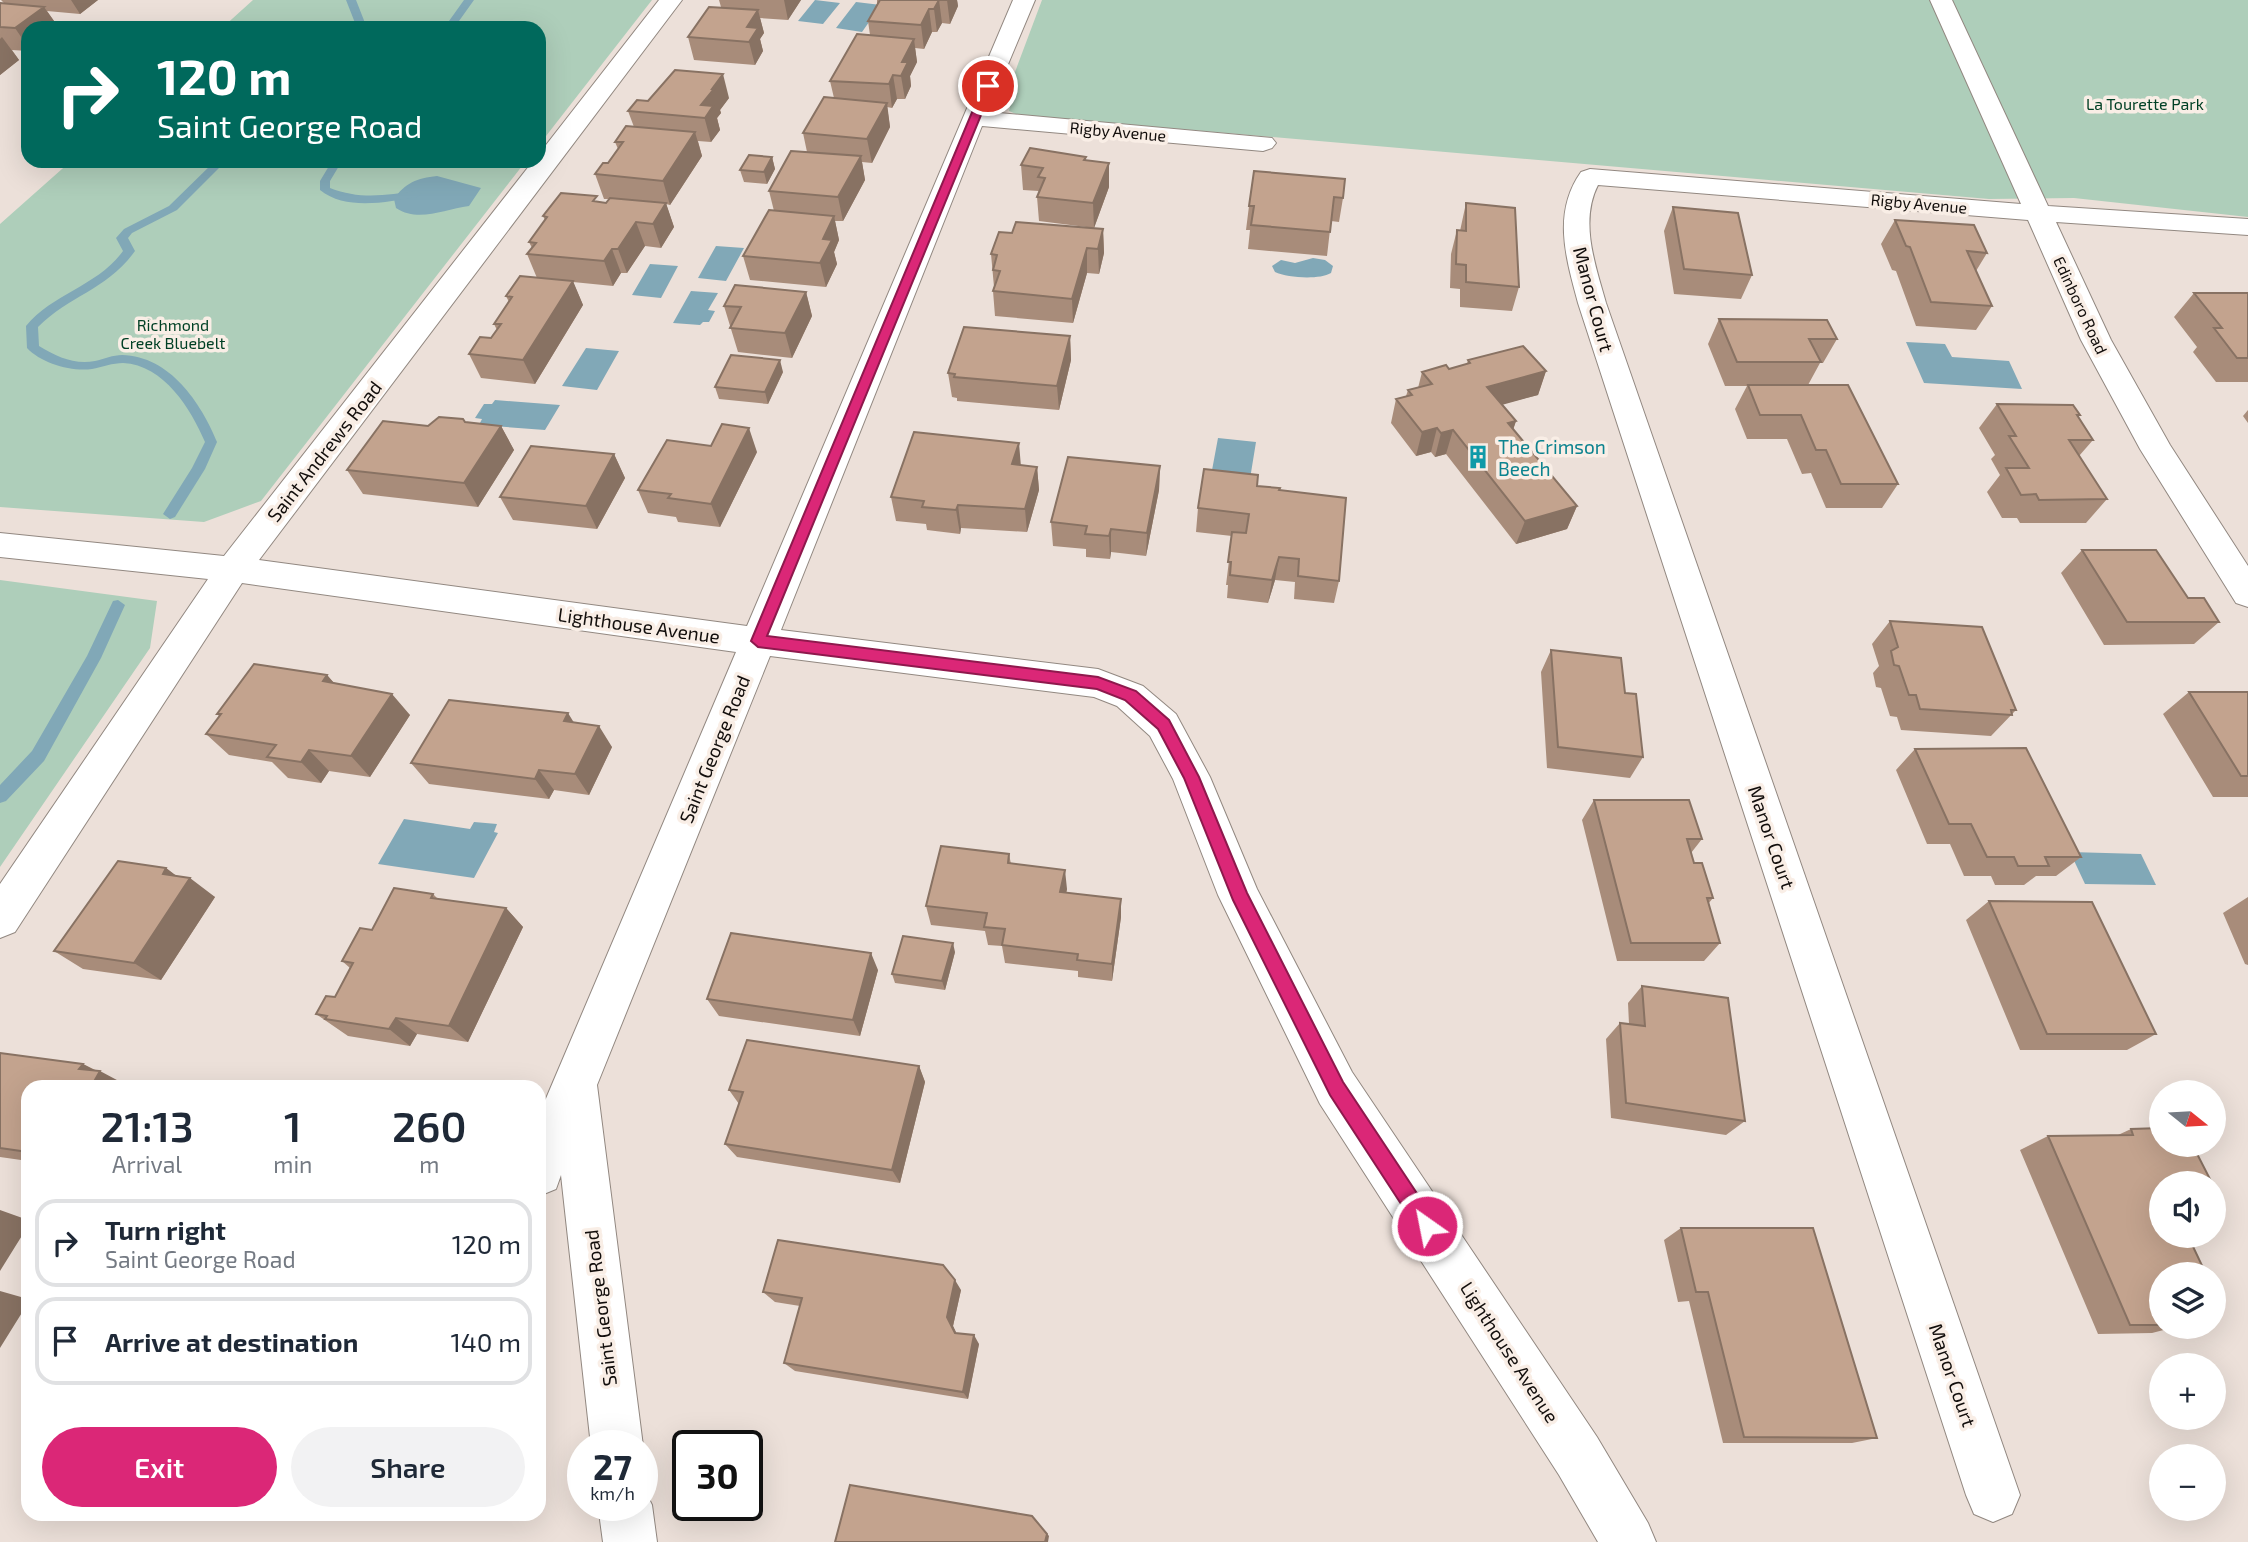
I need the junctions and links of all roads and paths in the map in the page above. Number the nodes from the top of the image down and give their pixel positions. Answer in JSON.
{"nodes":[{"id":1,"x":671,"y":0,"type":"edge"},
{"id":2,"x":1024,"y":0,"type":"edge"},
{"id":3,"x":1941,"y":0,"type":"edge"},
{"id":4,"x":973,"y":118,"type":"junction"},
{"id":5,"x":1264,"y":144,"type":"dead end"},
{"id":6,"x":546,"y":162,"type":"edge"},
{"id":7,"x":542,"y":168,"type":"edge"},
{"id":8,"x":1590,"y":177,"type":"joint"},
{"id":9,"x":2038,"y":213,"type":"junction"},
{"id":10,"x":2248,"y":227,"type":"edge"},
{"id":11,"x":0,"y":545,"type":"edge"},
{"id":12,"x":233,"y":569,"type":"junction"},
{"id":13,"x":2248,"y":594,"type":"edge"},
{"id":14,"x":758,"y":641,"type":"junction"},
{"id":15,"x":0,"y":919,"type":"edge"},
{"id":16,"x":574,"y":1085,"type":"junction"},
{"id":17,"x":546,"y":1155,"type":"edge"},
{"id":18,"x":615,"y":1430,"type":"edge"},
{"id":19,"x":1993,"y":1495,"type":"dead end"},
{"id":20,"x":627,"y":1521,"type":"edge"},
{"id":21,"x":630,"y":1542,"type":"edge"},
{"id":22,"x":1629,"y":1542,"type":"edge"}],
"edges":[{"from":1,"to":6,"type":"street","name":"Saint Andrews Road"},
{"from":2,"to":4,"type":"street","name":"Saint George Road"},
{"from":3,"to":9,"type":"street","name":"Edinboro Road"},
{"from":4,"to":5,"type":"street","name":"Rigby Avenue"},
{"from":4,"to":14,"type":"street","name":"Saint George Road"},
{"from":7,"to":12,"type":"street","name":"Saint Andrews Road"},
{"from":8,"to":9,"type":"street","name":"Rigby Avenue"},
{"from":8,"to":19,"type":"street","name":"Manor Court"},
{"from":9,"to":10,"type":"street","name":"Rigby Avenue"},
{"from":9,"to":13,"type":"street","name":"Edinboro Road"},
{"from":11,"to":12,"type":"street","name":"Lighthouse Avenue"},
{"from":12,"to":14,"type":"street","name":"Lighthouse Avenue"},
{"from":12,"to":15,"type":"street","name":"Saint Andrews Road"},
{"from":14,"to":16,"type":"street","name":"Saint George Road"},
{"from":14,"to":22,"type":"street","name":"Lighthouse Avenue"},
{"from":16,"to":17,"type":"street"},
{"from":16,"to":18,"type":"street","name":"Saint George Road"},
{"from":20,"to":21,"type":"street"}]}
